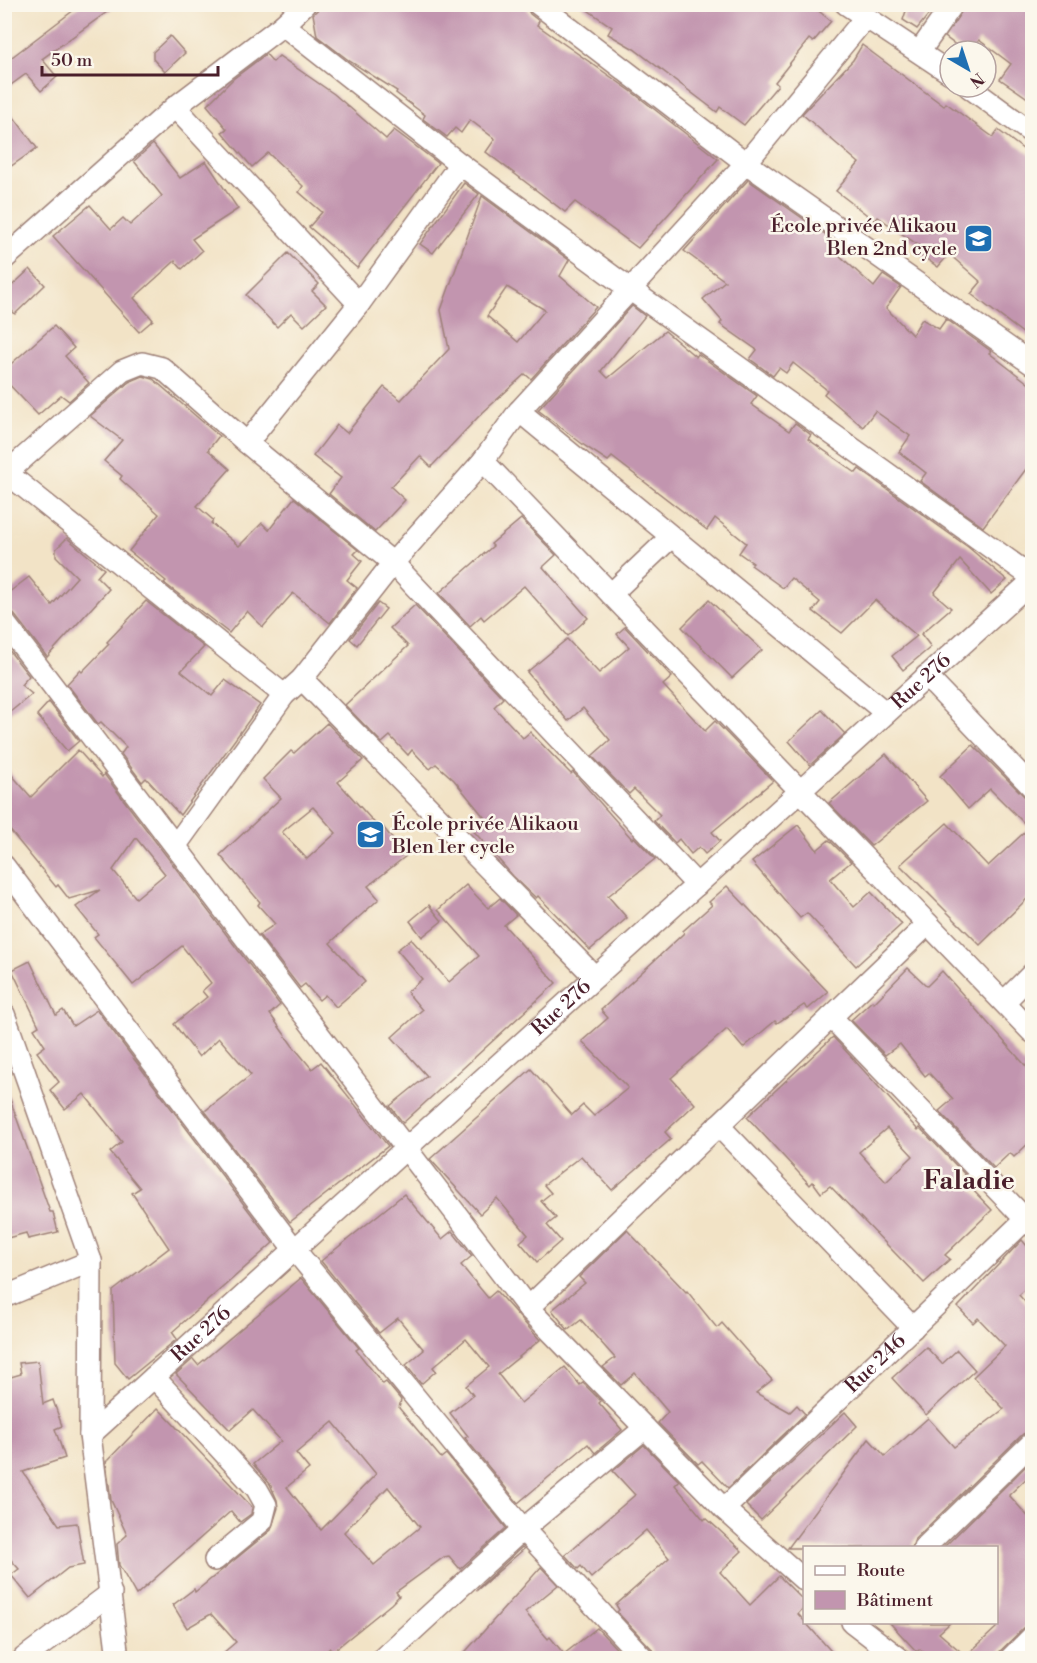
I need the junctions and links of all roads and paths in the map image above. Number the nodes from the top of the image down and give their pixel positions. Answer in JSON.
{"nodes":[{"id":1,"x":305,"y":4,"type":"edge"},
{"id":2,"x":538,"y":4,"type":"edge"},
{"id":3,"x":846,"y":4,"type":"edge"},
{"id":4,"x":953,"y":4,"type":"edge"},
{"id":5,"x":865,"y":18,"type":"junction"},
{"id":6,"x":283,"y":25,"type":"junction"},
{"id":7,"x":920,"y":51,"type":"junction"},
{"id":8,"x":938,"y":64,"type":"edge"},
{"id":9,"x":985,"y":99,"type":"edge"},
{"id":10,"x":175,"y":107,"type":"junction"},
{"id":11,"x":1032,"y":134,"type":"edge"},
{"id":12,"x":746,"y":163,"type":"junction"},
{"id":13,"x":460,"y":164,"type":"junction"},
{"id":14,"x":4,"y":259,"type":"edge"},
{"id":15,"x":631,"y":290,"type":"junction"},
{"id":16,"x":359,"y":304,"type":"junction"},
{"id":17,"x":1032,"y":364,"type":"edge"},
{"id":18,"x":519,"y":411,"type":"junction"},
{"id":19,"x":247,"y":443,"type":"junction"},
{"id":20,"x":483,"y":461,"type":"junction"},
{"id":21,"x":6,"y":475,"type":"edge"},
{"id":22,"x":670,"y":537,"type":"junction"},
{"id":23,"x":393,"y":563,"type":"junction"},
{"id":24,"x":1032,"y":579,"type":"edge"},
{"id":25,"x":611,"y":594,"type":"junction"},
{"id":26,"x":4,"y":622,"type":"edge"},
{"id":27,"x":926,"y":676,"type":"junction"},
{"id":28,"x":302,"y":679,"type":"junction"},
{"id":29,"x":284,"y":695,"type":"junction"},
{"id":30,"x":886,"y":713,"type":"junction"},
{"id":31,"x":1032,"y":787,"type":"edge"},
{"id":32,"x":801,"y":790,"type":"junction"},
{"id":33,"x":176,"y":845,"type":"junction"},
{"id":34,"x":4,"y":866,"type":"edge"},
{"id":35,"x":697,"y":885,"type":"junction"},
{"id":36,"x":928,"y":924,"type":"junction"},
{"id":37,"x":1032,"y":974,"type":"edge"},
{"id":38,"x":595,"y":977,"type":"junction"},
{"id":39,"x":1004,"y":1002,"type":"junction"},
{"id":40,"x":4,"y":1014,"type":"edge"},
{"id":41,"x":831,"y":1017,"type":"junction"},
{"id":42,"x":1032,"y":1032,"type":"edge"},
{"id":43,"x":718,"y":1125,"type":"junction"},
{"id":44,"x":407,"y":1147,"type":"junction"},
{"id":45,"x":1029,"y":1222,"type":"edge"},
{"id":46,"x":294,"y":1250,"type":"junction"},
{"id":47,"x":91,"y":1261,"type":"junction"},
{"id":48,"x":4,"y":1297,"type":"edge"},
{"id":49,"x":528,"y":1308,"type":"junction"},
{"id":50,"x":913,"y":1328,"type":"junction"},
{"id":51,"x":154,"y":1377,"type":"junction"},
{"id":52,"x":645,"y":1428,"type":"junction"},
{"id":53,"x":90,"y":1435,"type":"junction"},
{"id":54,"x":1032,"y":1443,"type":"edge"},
{"id":55,"x":724,"y":1509,"type":"junction"},
{"id":56,"x":523,"y":1529,"type":"junction"},
{"id":57,"x":926,"y":1546,"type":"edge"},
{"id":58,"x":215,"y":1560,"type":"dead end"},
{"id":59,"x":803,"y":1579,"type":"edge"},
{"id":60,"x":111,"y":1593,"type":"junction"},
{"id":61,"x":853,"y":1624,"type":"edge"},
{"id":62,"x":1032,"y":1637,"type":"edge"},
{"id":63,"x":24,"y":1659,"type":"edge"},
{"id":64,"x":118,"y":1659,"type":"edge"},
{"id":65,"x":383,"y":1659,"type":"edge"},
{"id":66,"x":643,"y":1659,"type":"edge"},
{"id":67,"x":899,"y":1659,"type":"edge"},
{"id":68,"x":1011,"y":1659,"type":"edge"}],
"edges":[{"from":1,"to":6,"type":"street"},
{"from":2,"to":12,"type":"street"},
{"from":3,"to":5,"type":"street"},
{"from":4,"to":7,"type":"street"},
{"from":5,"to":7,"type":"street"},
{"from":5,"to":12,"type":"street"},
{"from":6,"to":10,"type":"street"},
{"from":6,"to":13,"type":"street"},
{"from":7,"to":8,"type":"street"},
{"from":9,"to":11,"type":"street"},
{"from":10,"to":14,"type":"street"},
{"from":10,"to":16,"type":"street"},
{"from":12,"to":15,"type":"street"},
{"from":12,"to":17,"type":"street"},
{"from":13,"to":15,"type":"street"},
{"from":13,"to":16,"type":"street"},
{"from":15,"to":18,"type":"street"},
{"from":15,"to":24,"type":"street"},
{"from":16,"to":19,"type":"street"},
{"from":18,"to":20,"type":"street"},
{"from":18,"to":22,"type":"street"},
{"from":19,"to":21,"type":"street"},
{"from":19,"to":23,"type":"street"},
{"from":20,"to":23,"type":"street"},
{"from":20,"to":25,"type":"street"},
{"from":21,"to":29,"type":"street"},
{"from":22,"to":25,"type":"street"},
{"from":22,"to":30,"type":"street"},
{"from":23,"to":28,"type":"street"},
{"from":23,"to":35,"type":"street"},
{"from":24,"to":27,"type":"street","name":"Rue 276"},
{"from":25,"to":32,"type":"street"},
{"from":26,"to":33,"type":"street"},
{"from":27,"to":30,"type":"street","name":"Rue 276"},
{"from":27,"to":31,"type":"street"},
{"from":28,"to":29,"type":"street"},
{"from":28,"to":38,"type":"street"},
{"from":29,"to":33,"type":"street"},
{"from":30,"to":32,"type":"street","name":"Rue 276"},
{"from":32,"to":35,"type":"street","name":"Rue 276"},
{"from":32,"to":36,"type":"street"},
{"from":33,"to":44,"type":"street"},
{"from":34,"to":46,"type":"street"},
{"from":35,"to":38,"type":"street","name":"Rue 276"},
{"from":36,"to":39,"type":"street"},
{"from":36,"to":41,"type":"street"},
{"from":37,"to":39,"type":"street"},
{"from":38,"to":44,"type":"street","name":"Rue 276"},
{"from":39,"to":42,"type":"street"},
{"from":40,"to":47,"type":"street"},
{"from":41,"to":43,"type":"street"},
{"from":41,"to":45,"type":"street"},
{"from":43,"to":49,"type":"street"},
{"from":43,"to":50,"type":"street"},
{"from":44,"to":46,"type":"street","name":"Rue 276"},
{"from":44,"to":49,"type":"street"},
{"from":45,"to":50,"type":"street","name":"Rue 246"},
{"from":46,"to":51,"type":"street","name":"Rue 276"},
{"from":46,"to":56,"type":"street"},
{"from":47,"to":48,"type":"street"},
{"from":47,"to":53,"type":"street"},
{"from":49,"to":52,"type":"street"},
{"from":50,"to":55,"type":"street","name":"Rue 246"},
{"from":51,"to":53,"type":"street","name":"Rue 276"},
{"from":51,"to":58,"type":"street"},
{"from":52,"to":55,"type":"street"},
{"from":52,"to":56,"type":"street"},
{"from":53,"to":60,"type":"street"},
{"from":54,"to":57,"type":"street"},
{"from":55,"to":59,"type":"street"},
{"from":56,"to":65,"type":"street"},
{"from":56,"to":66,"type":"street"},
{"from":60,"to":63,"type":"street"},
{"from":60,"to":64,"type":"street"},
{"from":61,"to":67,"type":"street"},
{"from":62,"to":68,"type":"street"}]}
